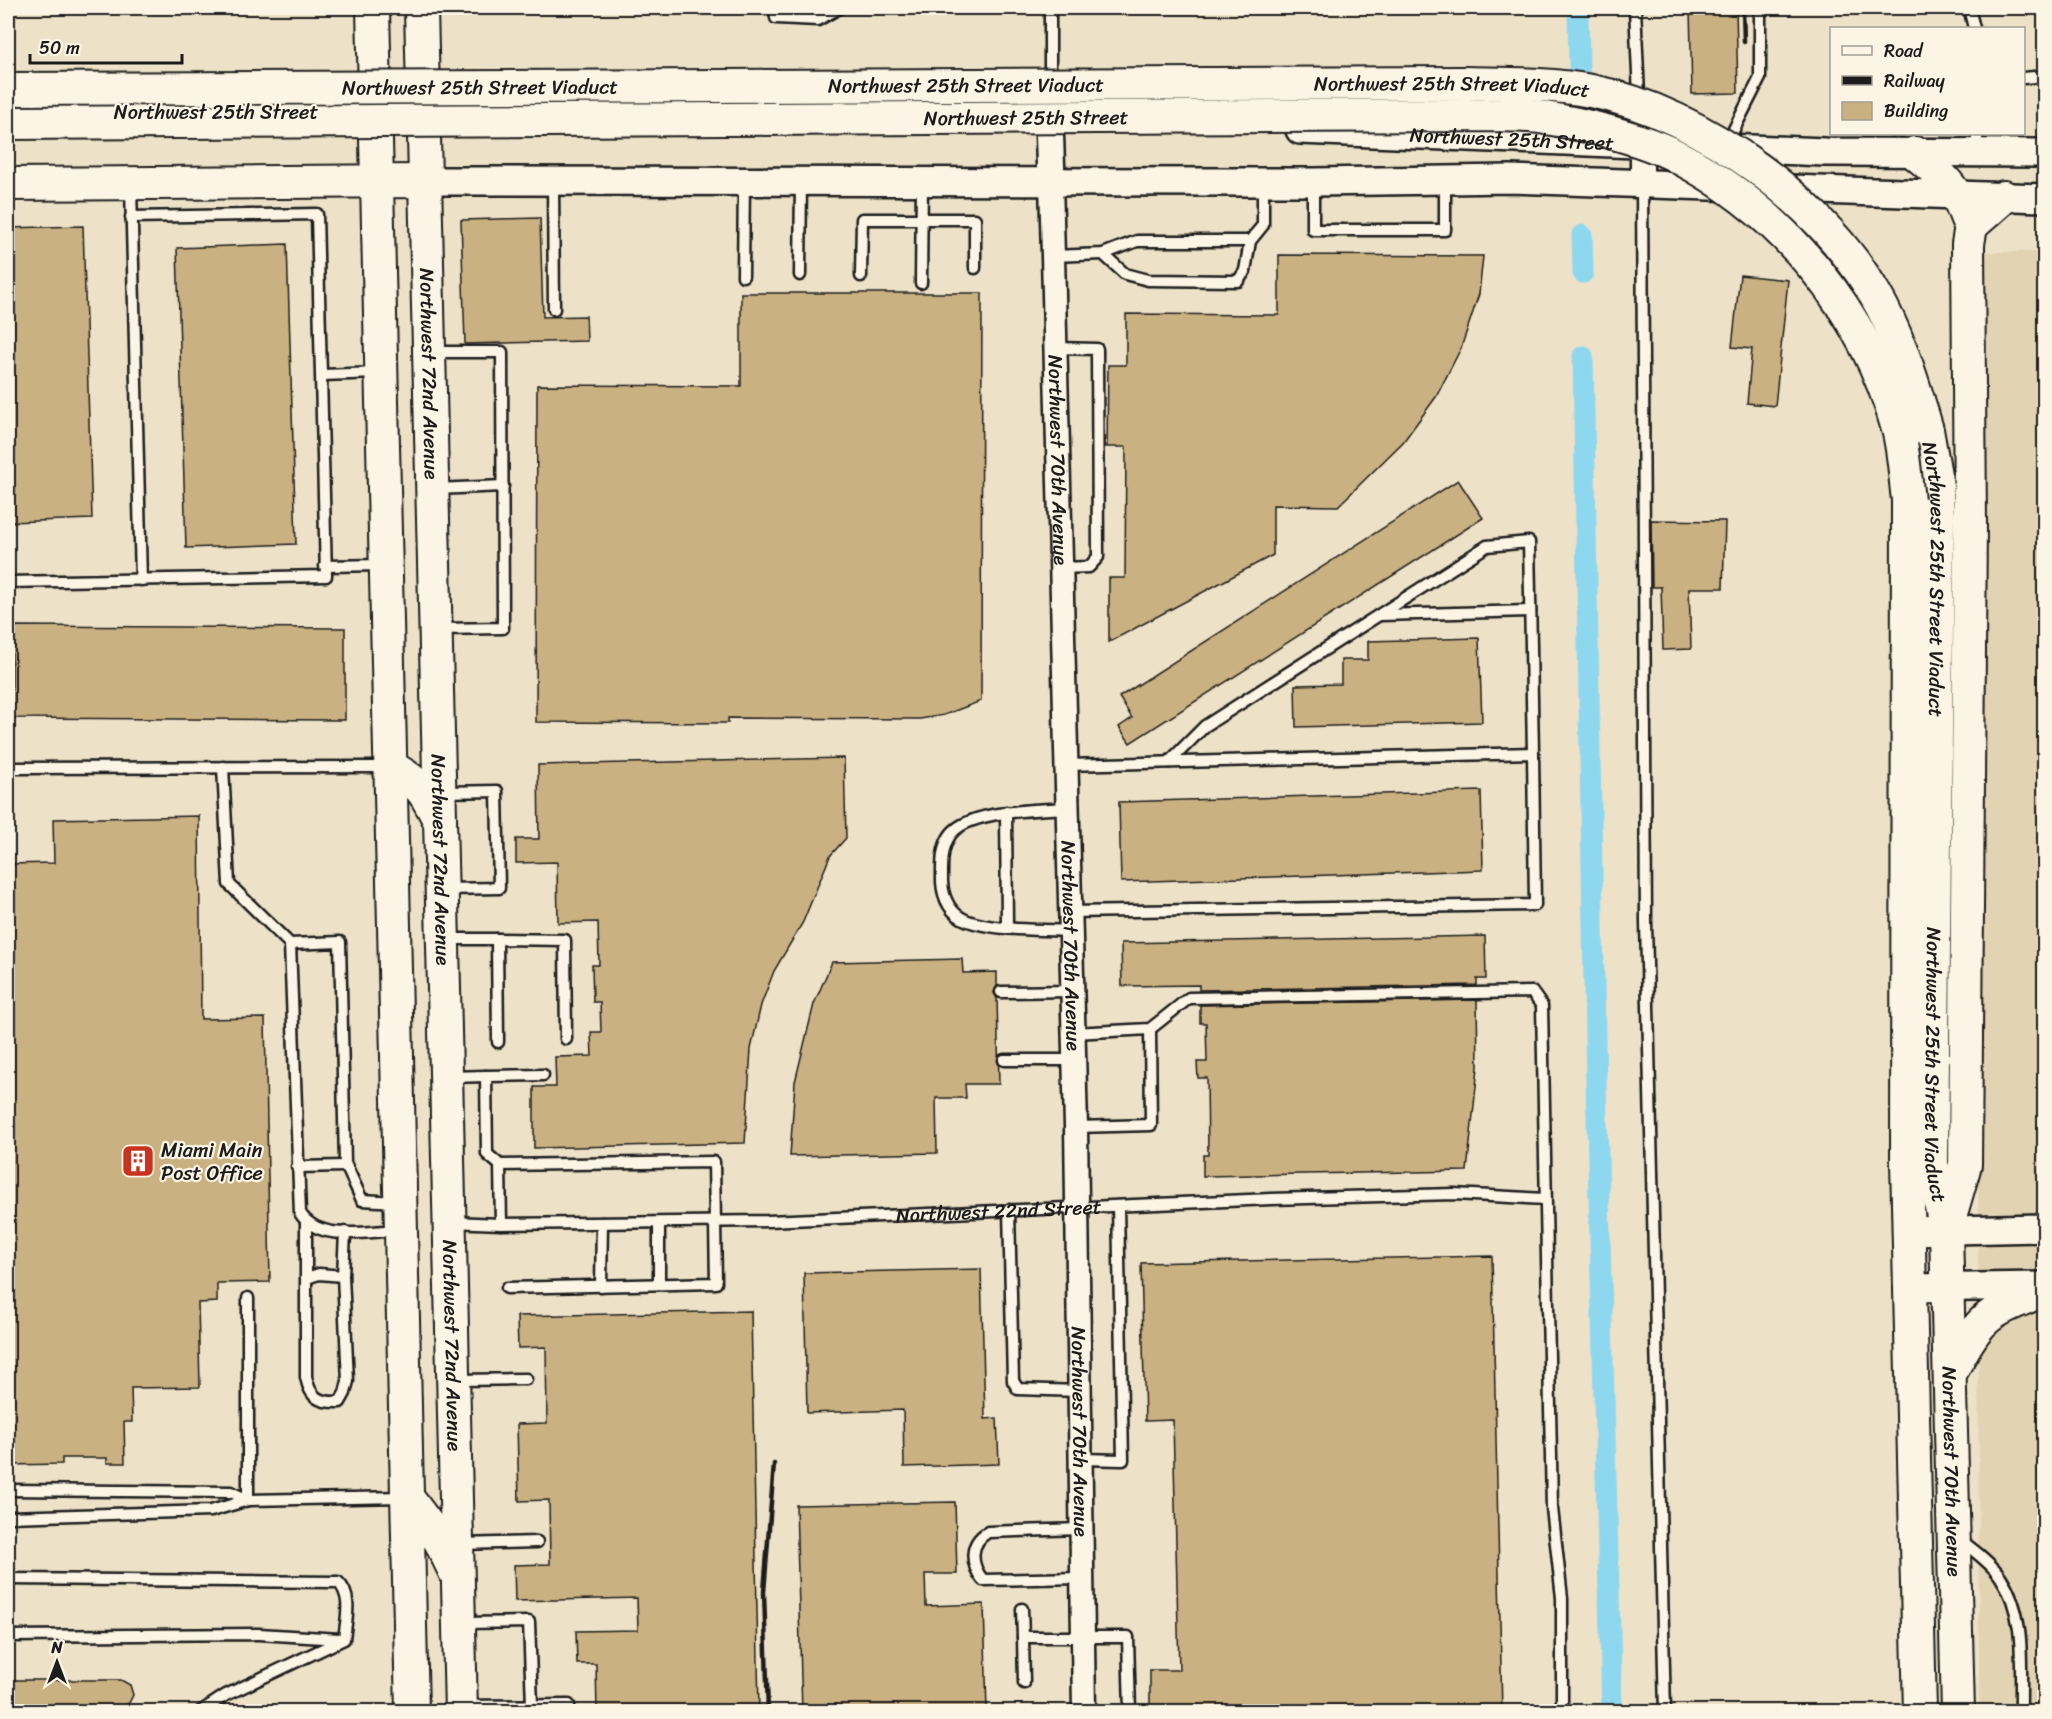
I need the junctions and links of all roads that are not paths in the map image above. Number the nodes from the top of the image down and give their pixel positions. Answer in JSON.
{"nodes":[{"id":1,"x":373,"y":8,"type":"edge"},
{"id":2,"x":421,"y":8,"type":"edge"},
{"id":3,"x":775,"y":8,"type":"edge"},
{"id":4,"x":839,"y":8,"type":"edge"},
{"id":5,"x":1050,"y":8,"type":"edge"},
{"id":6,"x":1635,"y":8,"type":"edge"},
{"id":7,"x":1760,"y":8,"type":"edge"},
{"id":8,"x":1969,"y":8,"type":"edge"},
{"id":9,"x":1974,"y":27,"type":"edge"},
{"id":10,"x":2044,"y":76,"type":"edge"},
{"id":11,"x":2025,"y":78,"type":"edge"},
{"id":12,"x":8,"y":89,"type":"edge"},
{"id":13,"x":1050,"y":109,"type":"junction"},
{"id":14,"x":375,"y":111,"type":"junction"},
{"id":15,"x":423,"y":111,"type":"junction"},
{"id":16,"x":8,"y":113,"type":"edge"},
{"id":17,"x":8,"y":123,"type":"edge"},
{"id":18,"x":1977,"y":143,"type":"edge"},
{"id":19,"x":1642,"y":145,"type":"junction"},
{"id":20,"x":1724,"y":148,"type":"junction"},
{"id":21,"x":1915,"y":153,"type":"junction"},
{"id":22,"x":2044,"y":153,"type":"edge"},
{"id":23,"x":1445,"y":180,"type":"junction"},
{"id":24,"x":424,"y":181,"type":"junction"},
{"id":25,"x":553,"y":181,"type":"junction"},
{"id":26,"x":744,"y":181,"type":"junction"},
{"id":27,"x":801,"y":181,"type":"junction"},
{"id":28,"x":922,"y":181,"type":"junction"},
{"id":29,"x":1051,"y":181,"type":"junction"},
{"id":30,"x":377,"y":182,"type":"junction"},
{"id":31,"x":1263,"y":182,"type":"junction"},
{"id":32,"x":1314,"y":182,"type":"junction"},
{"id":33,"x":131,"y":183,"type":"junction"},
{"id":34,"x":1642,"y":183,"type":"junction"},
{"id":35,"x":8,"y":184,"type":"edge"},
{"id":36,"x":1956,"y":195,"type":"junction"},
{"id":37,"x":2004,"y":197,"type":"junction"},
{"id":38,"x":2044,"y":198,"type":"edge"},
{"id":39,"x":131,"y":217,"type":"junction"},
{"id":40,"x":921,"y":219,"type":"junction"},
{"id":41,"x":1971,"y":226,"type":"junction"},
{"id":42,"x":1250,"y":241,"type":"junction"},
{"id":43,"x":1103,"y":254,"type":"junction"},
{"id":44,"x":1053,"y":256,"type":"junction"},
{"id":45,"x":975,"y":268,"type":"dead end"},
{"id":46,"x":800,"y":275,"type":"dead end"},
{"id":47,"x":743,"y":276,"type":"dead end"},
{"id":48,"x":861,"y":276,"type":"dead end"},
{"id":49,"x":921,"y":283,"type":"dead end"},
{"id":50,"x":554,"y":309,"type":"dead end"},
{"id":51,"x":1055,"y":348,"type":"junction"},
{"id":52,"x":430,"y":352,"type":"junction"},
{"id":53,"x":380,"y":373,"type":"junction"},
{"id":54,"x":322,"y":375,"type":"junction"},
{"id":55,"x":503,"y":486,"type":"junction"},
{"id":56,"x":433,"y":489,"type":"junction"},
{"id":57,"x":385,"y":565,"type":"junction"},
{"id":58,"x":326,"y":566,"type":"junction"},
{"id":59,"x":1061,"y":568,"type":"junction"},
{"id":60,"x":141,"y":580,"type":"junction"},
{"id":61,"x":8,"y":582,"type":"edge"},
{"id":62,"x":1530,"y":611,"type":"junction"},
{"id":63,"x":1380,"y":615,"type":"junction"},
{"id":64,"x":435,"y":619,"type":"junction"},
{"id":65,"x":1533,"y":753,"type":"junction"},
{"id":66,"x":1169,"y":762,"type":"junction"},
{"id":67,"x":1066,"y":765,"type":"junction"},
{"id":68,"x":223,"y":767,"type":"junction"},
{"id":69,"x":8,"y":768,"type":"edge"},
{"id":70,"x":390,"y":768,"type":"junction"},
{"id":71,"x":440,"y":792,"type":"junction"},
{"id":72,"x":1067,"y":808,"type":"junction"},
{"id":73,"x":1006,"y":812,"type":"junction"},
{"id":74,"x":441,"y":824,"type":"junction"},
{"id":75,"x":442,"y":889,"type":"junction"},
{"id":76,"x":1069,"y":921,"type":"junction"},
{"id":77,"x":1007,"y":926,"type":"junction"},
{"id":78,"x":443,"y":939,"type":"junction"},
{"id":79,"x":497,"y":939,"type":"junction"},
{"id":80,"x":290,"y":944,"type":"junction"},
{"id":81,"x":1071,"y":991,"type":"junction"},
{"id":82,"x":1001,"y":992,"type":"dead end"},
{"id":83,"x":1150,"y":1029,"type":"junction"},
{"id":84,"x":1073,"y":1033,"type":"junction"},
{"id":85,"x":566,"y":1039,"type":"dead end"},
{"id":86,"x":498,"y":1042,"type":"dead end"},
{"id":87,"x":1004,"y":1060,"type":"dead end"},
{"id":88,"x":1074,"y":1060,"type":"junction"},
{"id":89,"x":543,"y":1075,"type":"dead end"},
{"id":90,"x":486,"y":1076,"type":"junction"},
{"id":91,"x":447,"y":1077,"type":"junction"},
{"id":92,"x":1076,"y":1127,"type":"junction"},
{"id":93,"x":500,"y":1165,"type":"junction"},
{"id":94,"x":345,"y":1166,"type":"junction"},
{"id":95,"x":297,"y":1167,"type":"junction"},
{"id":96,"x":1545,"y":1198,"type":"junction"},
{"id":97,"x":1118,"y":1206,"type":"junction"},
{"id":98,"x":1076,"y":1207,"type":"junction"},
{"id":99,"x":1009,"y":1210,"type":"junction"},
{"id":100,"x":402,"y":1218,"type":"junction"},
{"id":101,"x":450,"y":1222,"type":"junction"},
{"id":102,"x":714,"y":1222,"type":"junction"},
{"id":103,"x":306,"y":1223,"type":"junction"},
{"id":104,"x":602,"y":1223,"type":"junction"},
{"id":105,"x":659,"y":1223,"type":"junction"},
{"id":106,"x":501,"y":1224,"type":"junction"},
{"id":107,"x":2044,"y":1228,"type":"edge"},
{"id":108,"x":1946,"y":1230,"type":"junction"},
{"id":109,"x":1910,"y":1231,"type":"junction"},
{"id":110,"x":345,"y":1232,"type":"junction"},
{"id":111,"x":343,"y":1276,"type":"junction"},
{"id":112,"x":307,"y":1278,"type":"junction"},
{"id":113,"x":659,"y":1284,"type":"junction"},
{"id":114,"x":601,"y":1286,"type":"junction"},
{"id":115,"x":1948,"y":1287,"type":"junction"},
{"id":116,"x":507,"y":1288,"type":"dead end"},
{"id":117,"x":1911,"y":1288,"type":"junction"},
{"id":118,"x":2044,"y":1288,"type":"edge"},
{"id":119,"x":248,"y":1298,"type":"dead end"},
{"id":120,"x":1949,"y":1376,"type":"junction"},
{"id":121,"x":526,"y":1379,"type":"dead end"},
{"id":122,"x":452,"y":1380,"type":"junction"},
{"id":123,"x":1079,"y":1391,"type":"junction"},
{"id":124,"x":1081,"y":1459,"type":"junction"},
{"id":125,"x":8,"y":1490,"type":"edge"},
{"id":126,"x":407,"y":1497,"type":"junction"},
{"id":127,"x":248,"y":1500,"type":"junction"},
{"id":128,"x":8,"y":1517,"type":"edge"},
{"id":129,"x":1081,"y":1528,"type":"junction"},
{"id":130,"x":1952,"y":1533,"type":"junction"},
{"id":131,"x":537,"y":1542,"type":"dead end"},
{"id":132,"x":457,"y":1544,"type":"junction"},
{"id":133,"x":458,"y":1578,"type":"junction"},
{"id":134,"x":1081,"y":1578,"type":"junction"},
{"id":135,"x":8,"y":1579,"type":"edge"},
{"id":136,"x":1022,"y":1609,"type":"dead end"},
{"id":137,"x":459,"y":1623,"type":"junction"},
{"id":138,"x":1081,"y":1635,"type":"junction"},
{"id":139,"x":8,"y":1636,"type":"edge"},
{"id":140,"x":1023,"y":1637,"type":"junction"},
{"id":141,"x":344,"y":1639,"type":"junction"},
{"id":142,"x":1024,"y":1683,"type":"dead end"},
{"id":143,"x":532,"y":1705,"type":"junction"},
{"id":144,"x":461,"y":1709,"type":"edge"},
{"id":145,"x":200,"y":1712,"type":"edge"},
{"id":146,"x":412,"y":1712,"type":"edge"},
{"id":147,"x":569,"y":1712,"type":"edge"},
{"id":148,"x":1084,"y":1712,"type":"edge"},
{"id":149,"x":1130,"y":1712,"type":"edge"},
{"id":150,"x":1562,"y":1712,"type":"edge"},
{"id":151,"x":1665,"y":1712,"type":"edge"},
{"id":152,"x":1920,"y":1712,"type":"edge"},
{"id":153,"x":1958,"y":1712,"type":"edge"},
{"id":154,"x":2020,"y":1712,"type":"edge"}],
"edges":[{"from":1,"to":14,"type":"main road"},
{"from":2,"to":15,"type":"main road","name":"Northwest 72nd Avenue"},
{"from":3,"to":4,"type":"lane"},
{"from":5,"to":13,"type":"lane"},
{"from":6,"to":19,"type":"lane"},
{"from":7,"to":20,"type":"lane"},
{"from":8,"to":9,"type":"lane"},
{"from":10,"to":11,"type":"lane"},
{"from":12,"to":108,"type":"main road","name":"Northwest 25th Street Viaduct","bridge":true},
{"from":13,"to":15,"type":"street","name":"Northwest 25th Street"},
{"from":13,"to":19,"type":"street","name":"Northwest 25th Street"},
{"from":13,"to":29,"type":"street"},
{"from":14,"to":15,"type":"main road","name":"Northwest 25th Street"},
{"from":14,"to":16,"type":"main road","name":"Northwest 25th Street"},
{"from":14,"to":30,"type":"main road"},
{"from":15,"to":24,"type":"main road","name":"Northwest 72nd Avenue"},
{"from":17,"to":109,"type":"main road","name":"Northwest 25th Street Viaduct","bridge":true},
{"from":18,"to":21,"type":"street","name":"Northwest 25th Street"},
{"from":18,"to":22,"type":"street","name":"Northwest 25th Street"},
{"from":19,"to":20,"type":"street","name":"Northwest 25th Street"},
{"from":19,"to":34,"type":"street"},
{"from":20,"to":21,"type":"street","name":"Northwest 25th Street"},
{"from":21,"to":36,"type":"main road"},
{"from":23,"to":32,"type":"street","name":"Northwest 25th Street"},
{"from":23,"to":32,"type":"lane"},
{"from":23,"to":34,"type":"street","name":"Northwest 25th Street"},
{"from":24,"to":25,"type":"street","name":"Northwest 25th Street"},
{"from":24,"to":30,"type":"main road","name":"Northwest 25th Street"},
{"from":24,"to":52,"type":"main road","name":"Northwest 72nd Avenue"},
{"from":25,"to":26,"type":"street","name":"Northwest 25th Street"},
{"from":25,"to":50,"type":"lane"},
{"from":26,"to":27,"type":"street","name":"Northwest 25th Street"},
{"from":26,"to":47,"type":"lane"},
{"from":27,"to":28,"type":"street","name":"Northwest 25th Street"},
{"from":27,"to":46,"type":"lane"},
{"from":28,"to":29,"type":"street","name":"Northwest 25th Street"},
{"from":28,"to":40,"type":"lane"},
{"from":29,"to":31,"type":"street","name":"Northwest 25th Street"},
{"from":29,"to":44,"type":"street","name":"Northwest 70th Avenue"},
{"from":30,"to":33,"type":"main road","name":"Northwest 25th Street"},
{"from":30,"to":53,"type":"main road"},
{"from":31,"to":32,"type":"street","name":"Northwest 25th Street"},
{"from":31,"to":42,"type":"lane"},
{"from":33,"to":35,"type":"main road","name":"Northwest 25th Street"},
{"from":33,"to":39,"type":"lane"},
{"from":34,"to":36,"type":"street","name":"Northwest 25th Street"},
{"from":34,"to":151,"type":"lane"},
{"from":36,"to":37,"type":"street","name":"Northwest 25th Street"},
{"from":36,"to":41,"type":"main road"},
{"from":37,"to":38,"type":"street","name":"Northwest 25th Street"},
{"from":37,"to":41,"type":"main road"},
{"from":39,"to":54,"type":"lane"},
{"from":39,"to":60,"type":"lane"},
{"from":40,"to":45,"type":"lane"},
{"from":40,"to":48,"type":"lane"},
{"from":40,"to":49,"type":"lane"},
{"from":41,"to":108,"type":"main road"},
{"from":42,"to":43,"type":"lane"},
{"from":42,"to":43,"type":"lane"},
{"from":43,"to":44,"type":"lane"},
{"from":44,"to":51,"type":"street","name":"Northwest 70th Avenue"},
{"from":51,"to":59,"type":"street","name":"Northwest 70th Avenue"},
{"from":51,"to":59,"type":"lane"},
{"from":52,"to":55,"type":"lane"},
{"from":52,"to":56,"type":"main road","name":"Northwest 72nd Avenue"},
{"from":53,"to":54,"type":"lane"},
{"from":53,"to":57,"type":"main road"},
{"from":54,"to":58,"type":"lane"},
{"from":55,"to":56,"type":"lane"},
{"from":55,"to":64,"type":"lane"},
{"from":56,"to":64,"type":"main road","name":"Northwest 72nd Avenue"},
{"from":57,"to":58,"type":"lane"},
{"from":57,"to":64,"type":"main road"},
{"from":57,"to":70,"type":"main road"},
{"from":58,"to":60,"type":"lane"},
{"from":59,"to":67,"type":"street","name":"Northwest 70th Avenue"},
{"from":60,"to":61,"type":"lane"},
{"from":62,"to":63,"type":"lane"},
{"from":62,"to":63,"type":"lane"},
{"from":62,"to":65,"type":"lane"},
{"from":63,"to":66,"type":"lane"},
{"from":64,"to":71,"type":"main road","name":"Northwest 72nd Avenue"},
{"from":65,"to":66,"type":"lane"},
{"from":65,"to":76,"type":"lane"},
{"from":66,"to":67,"type":"lane"},
{"from":67,"to":72,"type":"street","name":"Northwest 70th Avenue"},
{"from":68,"to":69,"type":"lane"},
{"from":68,"to":70,"type":"lane"},
{"from":68,"to":80,"type":"lane"},
{"from":70,"to":74,"type":"main road"},
{"from":70,"to":100,"type":"main road"},
{"from":71,"to":74,"type":"main road","name":"Northwest 72nd Avenue"},
{"from":71,"to":75,"type":"lane"},
{"from":72,"to":73,"type":"lane"},
{"from":72,"to":76,"type":"street","name":"Northwest 70th Avenue"},
{"from":73,"to":77,"type":"lane"},
{"from":73,"to":77,"type":"lane"},
{"from":74,"to":75,"type":"main road","name":"Northwest 72nd Avenue"},
{"from":75,"to":78,"type":"main road","name":"Northwest 72nd Avenue"},
{"from":76,"to":77,"type":"lane"},
{"from":76,"to":81,"type":"street","name":"Northwest 70th Avenue"},
{"from":78,"to":79,"type":"lane"},
{"from":78,"to":91,"type":"main road","name":"Northwest 72nd Avenue"},
{"from":79,"to":85,"type":"lane"},
{"from":79,"to":86,"type":"lane"},
{"from":80,"to":94,"type":"lane"},
{"from":80,"to":95,"type":"lane"},
{"from":81,"to":82,"type":"lane"},
{"from":81,"to":84,"type":"street","name":"Northwest 70th Avenue"},
{"from":83,"to":84,"type":"lane"},
{"from":83,"to":92,"type":"lane"},
{"from":83,"to":96,"type":"lane"},
{"from":84,"to":88,"type":"street","name":"Northwest 70th Avenue"},
{"from":87,"to":88,"type":"lane"},
{"from":88,"to":92,"type":"street","name":"Northwest 70th Avenue"},
{"from":89,"to":90,"type":"lane"},
{"from":90,"to":91,"type":"lane"},
{"from":90,"to":93,"type":"lane"},
{"from":91,"to":101,"type":"main road","name":"Northwest 72nd Avenue"},
{"from":92,"to":98,"type":"street","name":"Northwest 70th Avenue"},
{"from":93,"to":102,"type":"lane"},
{"from":93,"to":106,"type":"lane"},
{"from":94,"to":95,"type":"lane"},
{"from":94,"to":100,"type":"lane"},
{"from":95,"to":103,"type":"lane"},
{"from":96,"to":97,"type":"lane","name":"Northwest 22nd Street"},
{"from":96,"to":150,"type":"lane"},
{"from":97,"to":98,"type":"lane","name":"Northwest 22nd Street"},
{"from":97,"to":124,"type":"lane"},
{"from":98,"to":99,"type":"lane","name":"Northwest 22nd Street"},
{"from":98,"to":123,"type":"street","name":"Northwest 70th Avenue"},
{"from":99,"to":102,"type":"lane","name":"Northwest 22nd Street"},
{"from":99,"to":123,"type":"lane"},
{"from":100,"to":101,"type":"main road"},
{"from":100,"to":110,"type":"lane"},
{"from":100,"to":126,"type":"main road"},
{"from":101,"to":106,"type":"lane","name":"Northwest 22nd Street"},
{"from":101,"to":122,"type":"main road","name":"Northwest 72nd Avenue"},
{"from":102,"to":105,"type":"lane","name":"Northwest 22nd Street"},
{"from":102,"to":113,"type":"lane"},
{"from":103,"to":110,"type":"lane"},
{"from":103,"to":112,"type":"lane"},
{"from":104,"to":105,"type":"lane","name":"Northwest 22nd Street"},
{"from":104,"to":106,"type":"lane","name":"Northwest 22nd Street"},
{"from":104,"to":114,"type":"lane"},
{"from":105,"to":113,"type":"lane"},
{"from":107,"to":108,"type":"street"},
{"from":108,"to":109,"type":"street"},
{"from":108,"to":115,"type":"main road","name":"Northwest 70th Avenue"},
{"from":109,"to":117,"type":"main road","name":"Northwest 70th Avenue"},
{"from":110,"to":111,"type":"lane"},
{"from":111,"to":112,"type":"lane"},
{"from":111,"to":112,"type":"lane"},
{"from":113,"to":114,"type":"lane"},
{"from":114,"to":116,"type":"lane"},
{"from":115,"to":117,"type":"street"},
{"from":115,"to":118,"type":"street"},
{"from":115,"to":120,"type":"main road","name":"Northwest 70th Avenue"},
{"from":117,"to":152,"type":"main road","name":"Northwest 70th Avenue"},
{"from":118,"to":120,"type":"main road"},
{"from":119,"to":127,"type":"lane"},
{"from":120,"to":130,"type":"main road","name":"Northwest 70th Avenue"},
{"from":121,"to":122,"type":"lane"},
{"from":122,"to":132,"type":"main road","name":"Northwest 72nd Avenue"},
{"from":123,"to":124,"type":"street","name":"Northwest 70th Avenue"},
{"from":124,"to":129,"type":"street","name":"Northwest 70th Avenue"},
{"from":125,"to":127,"type":"lane"},
{"from":126,"to":127,"type":"lane"},
{"from":126,"to":133,"type":"main road"},
{"from":126,"to":146,"type":"main road"},
{"from":127,"to":128,"type":"lane"},
{"from":129,"to":134,"type":"street","name":"Northwest 70th Avenue"},
{"from":129,"to":134,"type":"lane"},
{"from":130,"to":153,"type":"main road","name":"Northwest 70th Avenue"},
{"from":130,"to":154,"type":"lane"},
{"from":131,"to":132,"type":"lane"},
{"from":132,"to":133,"type":"main road","name":"Northwest 72nd Avenue"},
{"from":133,"to":137,"type":"main road","name":"Northwest 72nd Avenue"},
{"from":134,"to":138,"type":"street","name":"Northwest 70th Avenue"},
{"from":135,"to":141,"type":"lane"},
{"from":136,"to":140,"type":"lane"},
{"from":137,"to":143,"type":"lane"},
{"from":137,"to":144,"type":"main road","name":"Northwest 72nd Avenue"},
{"from":138,"to":140,"type":"lane"},
{"from":138,"to":148,"type":"street","name":"Northwest 70th Avenue"},
{"from":138,"to":149,"type":"lane"},
{"from":139,"to":141,"type":"lane"},
{"from":140,"to":142,"type":"lane"},
{"from":141,"to":145,"type":"lane"},
{"from":143,"to":144,"type":"lane"},
{"from":143,"to":147,"type":"lane"}]}
